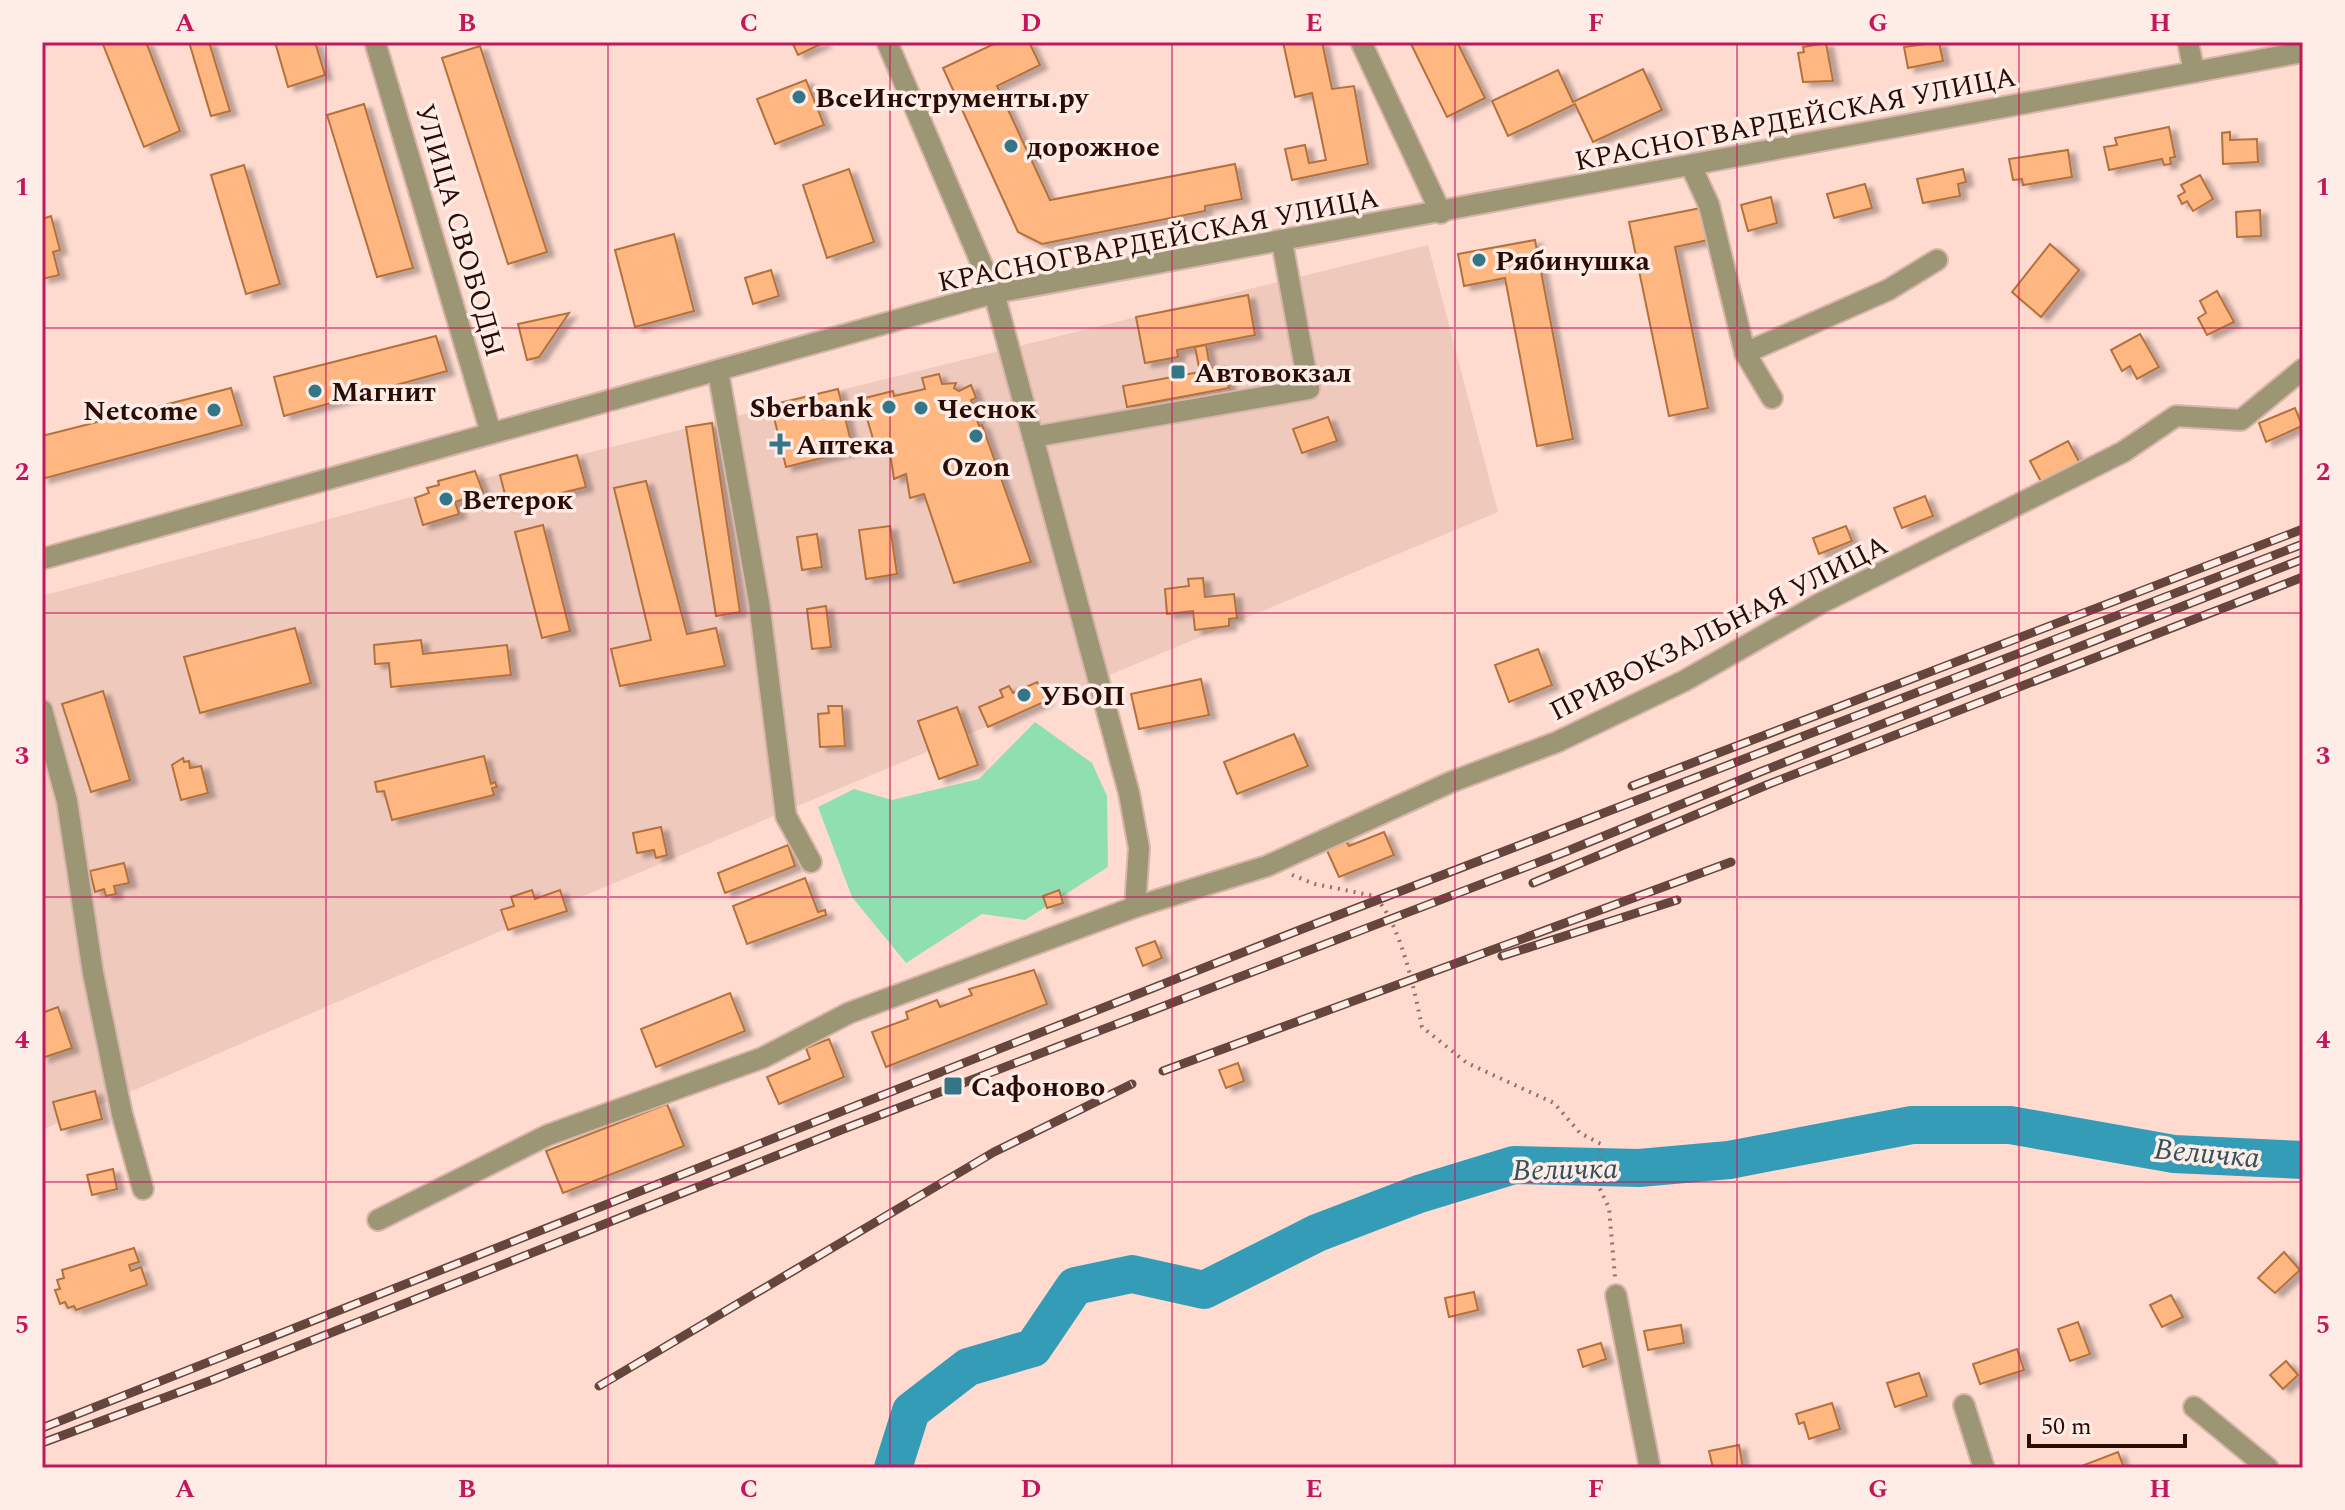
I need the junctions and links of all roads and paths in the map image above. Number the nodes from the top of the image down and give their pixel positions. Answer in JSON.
{"nodes":[{"id":1,"x":375,"y":42,"type":"edge"},
{"id":2,"x":887,"y":42,"type":"edge"},
{"id":3,"x":1361,"y":42,"type":"edge"},
{"id":4,"x":2188,"y":42,"type":"edge"},
{"id":5,"x":2303,"y":52,"type":"edge"},
{"id":6,"x":2194,"y":72,"type":"junction"},
{"id":7,"x":1691,"y":166,"type":"junction"},
{"id":8,"x":1441,"y":213,"type":"junction"},
{"id":9,"x":1282,"y":242,"type":"junction"},
{"id":10,"x":1937,"y":260,"type":"dead end"},
{"id":11,"x":994,"y":293,"type":"junction"},
{"id":12,"x":1745,"y":353,"type":"junction"},
{"id":13,"x":2303,"y":369,"type":"edge"},
{"id":14,"x":718,"y":371,"type":"junction"},
{"id":15,"x":1772,"y":398,"type":"dead end"},
{"id":16,"x":491,"y":433,"type":"junction"},
{"id":17,"x":1033,"y":437,"type":"junction"},
{"id":18,"x":42,"y":559,"type":"edge"},
{"id":19,"x":42,"y":710,"type":"edge"},
{"id":20,"x":811,"y":862,"type":"dead end"},
{"id":21,"x":1267,"y":866,"type":"junction"},
{"id":22,"x":1135,"y":907,"type":"junction"},
{"id":23,"x":143,"y":1189,"type":"dead end"},
{"id":24,"x":378,"y":1220,"type":"dead end"},
{"id":25,"x":1616,"y":1295,"type":"joint"},
{"id":26,"x":1964,"y":1405,"type":"dead end"},
{"id":27,"x":2194,"y":1407,"type":"dead end"},
{"id":28,"x":1650,"y":1468,"type":"edge"},
{"id":29,"x":1984,"y":1468,"type":"edge"},
{"id":30,"x":2268,"y":1468,"type":"edge"}],
"edges":[{"from":1,"to":16,"type":"street","name":"УЛИЦА СВОБОДЫ"},
{"from":2,"to":11,"type":"street"},
{"from":3,"to":8,"type":"street"},
{"from":4,"to":6,"type":"street"},
{"from":5,"to":6,"type":"street","name":"КРАСНОГВАРДЕЙСКАЯ УЛИЦА"},
{"from":6,"to":7,"type":"street","name":"КРАСНОГВАРДЕЙСКАЯ УЛИЦА"},
{"from":7,"to":8,"type":"street","name":"КРАСНОГВАРДЕЙСКАЯ УЛИЦА"},
{"from":7,"to":12,"type":"street"},
{"from":8,"to":9,"type":"street","name":"КРАСНОГВАРДЕЙСКАЯ УЛИЦА"},
{"from":9,"to":11,"type":"street","name":"КРАСНОГВАРДЕЙСКАЯ УЛИЦА"},
{"from":9,"to":17,"type":"street"},
{"from":10,"to":12,"type":"street"},
{"from":11,"to":14,"type":"street","name":"КРАСНОГВАРДЕЙСКАЯ УЛИЦА"},
{"from":11,"to":17,"type":"street"},
{"from":12,"to":15,"type":"street"},
{"from":13,"to":21,"type":"street","name":"ПРИВОКЗАЛЬНАЯ УЛИЦА"},
{"from":14,"to":16,"type":"street","name":"КРАСНОГВАРДЕЙСКАЯ УЛИЦА"},
{"from":14,"to":20,"type":"street"},
{"from":16,"to":18,"type":"street","name":"КРАСНОГВАРДЕЙСКАЯ УЛИЦА"},
{"from":17,"to":22,"type":"street"},
{"from":19,"to":23,"type":"street"},
{"from":21,"to":22,"type":"street","name":"ПРИВОКЗАЛЬНАЯ УЛИЦА"},
{"from":21,"to":25,"type":"path"},
{"from":22,"to":24,"type":"street","name":"ПРИВОКЗАЛЬНАЯ УЛИЦА"},
{"from":25,"to":28,"type":"street"},
{"from":26,"to":29,"type":"street"},
{"from":27,"to":30,"type":"street"}]}
